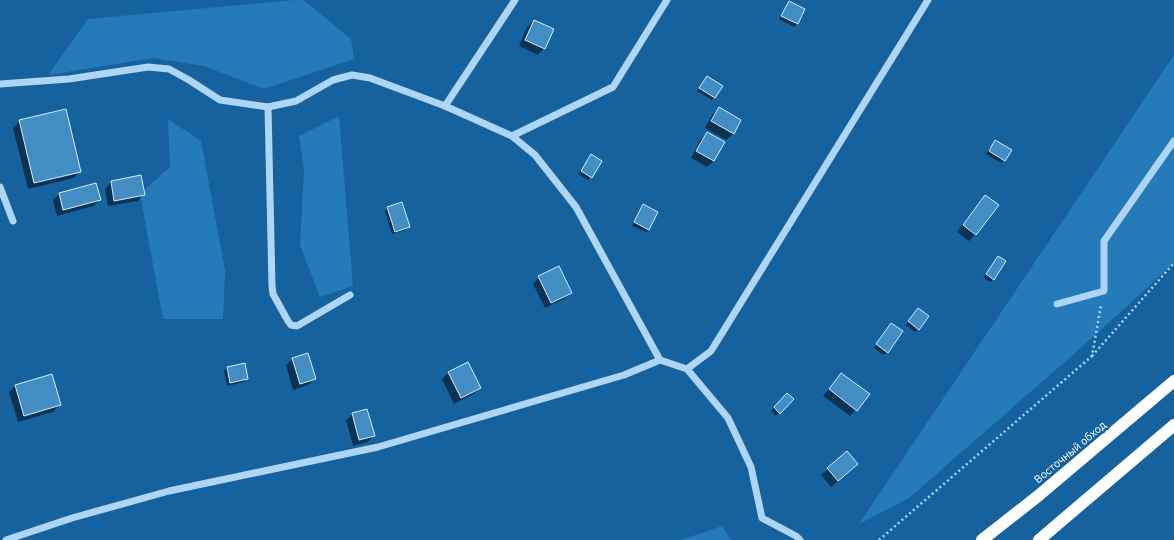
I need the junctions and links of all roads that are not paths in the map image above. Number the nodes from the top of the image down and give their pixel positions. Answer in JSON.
{"nodes":[{"id":1,"x":515,"y":0,"type":"edge"},
{"id":2,"x":667,"y":0,"type":"edge"},
{"id":3,"x":928,"y":0,"type":"edge"},
{"id":4,"x":0,"y":84,"type":"edge"},
{"id":5,"x":445,"y":106,"type":"junction"},
{"id":6,"x":268,"y":107,"type":"junction"},
{"id":7,"x":512,"y":136,"type":"junction"},
{"id":8,"x":1174,"y":141,"type":"edge"},
{"id":9,"x":0,"y":187,"type":"edge"},
{"id":10,"x":13,"y":221,"type":"dead end"},
{"id":11,"x":350,"y":295,"type":"dead end"},
{"id":12,"x":1057,"y":304,"type":"dead end"},
{"id":13,"x":660,"y":360,"type":"junction"},
{"id":14,"x":687,"y":369,"type":"junction"},
{"id":15,"x":1174,"y":381,"type":"edge"},
{"id":16,"x":1174,"y":425,"type":"edge"},
{"id":17,"x":6,"y":540,"type":"edge"},
{"id":18,"x":800,"y":540,"type":"edge"},
{"id":19,"x":982,"y":540,"type":"edge"},
{"id":20,"x":1039,"y":540,"type":"edge"}],
"edges":[{"from":1,"to":5,"type":"street"},
{"from":2,"to":7,"type":"street"},
{"from":3,"to":14,"type":"street"},
{"from":4,"to":6,"type":"street"},
{"from":5,"to":6,"type":"street"},
{"from":5,"to":7,"type":"street"},
{"from":6,"to":11,"type":"street"},
{"from":7,"to":13,"type":"street"},
{"from":8,"to":12,"type":"street"},
{"from":9,"to":10,"type":"street"},
{"from":13,"to":14,"type":"street"},
{"from":13,"to":17,"type":"street"},
{"from":14,"to":18,"type":"street"},
{"from":15,"to":19,"type":"highway","name":"Восточный обход"},
{"from":16,"to":20,"type":"highway"}]}
